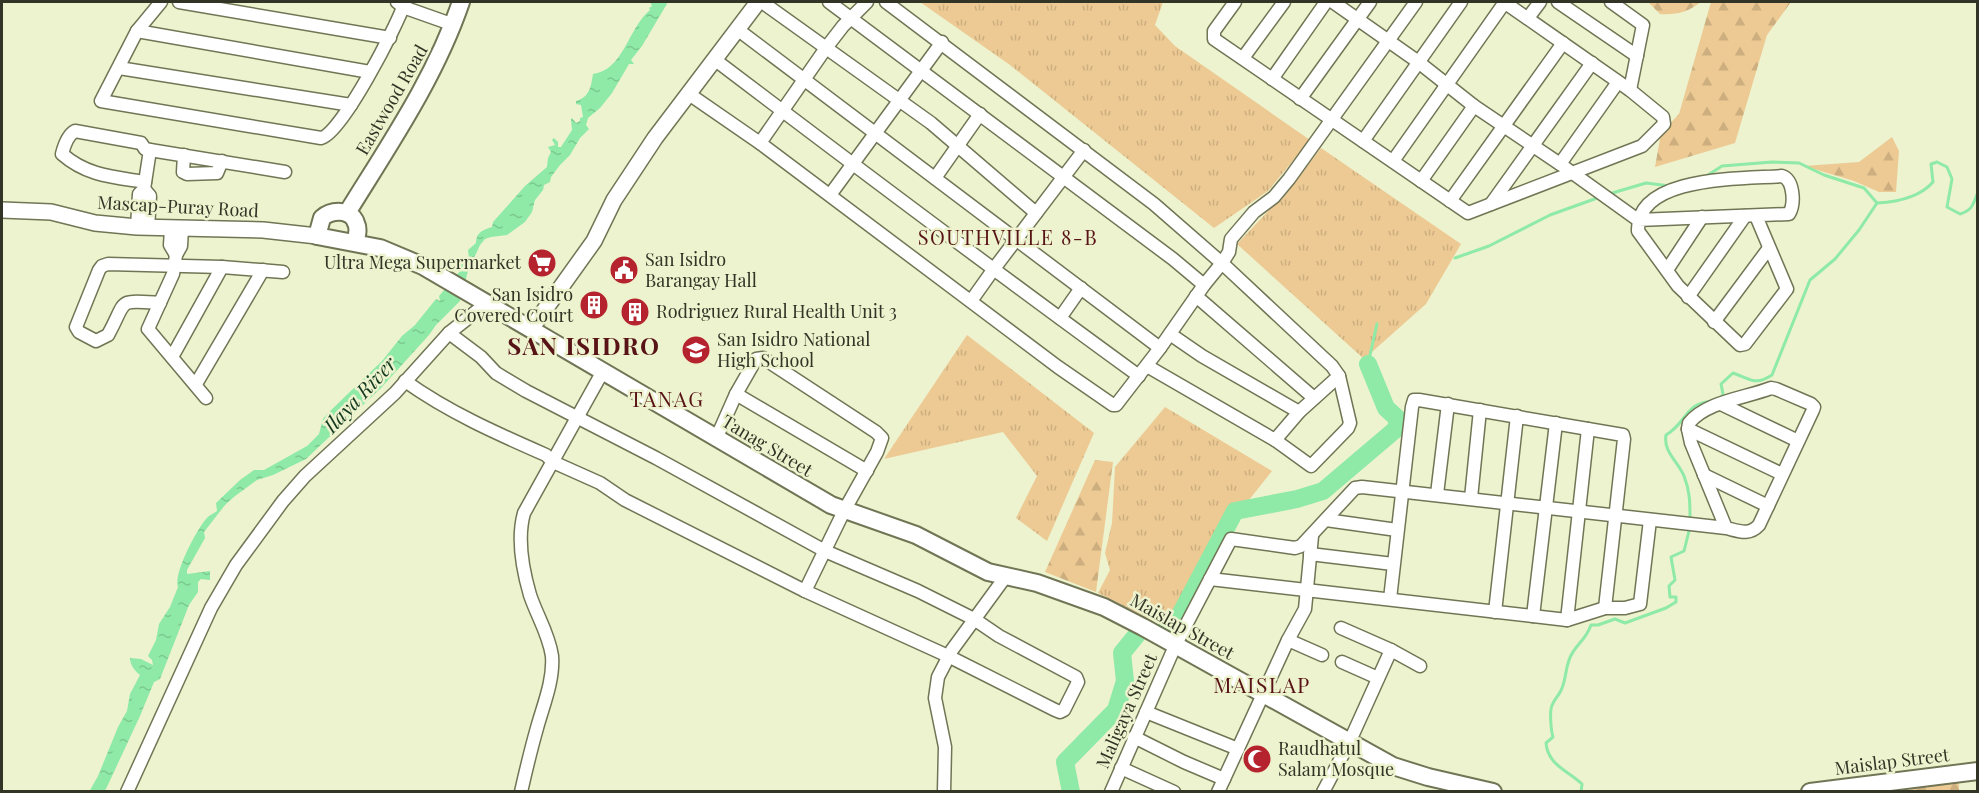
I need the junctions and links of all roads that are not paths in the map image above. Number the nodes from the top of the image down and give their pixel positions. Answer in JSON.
{"nodes":[{"id":1,"x":161,"y":2,"type":"edge"},
{"id":2,"x":179,"y":2,"type":"edge"},
{"id":3,"x":760,"y":2,"type":"edge"},
{"id":4,"x":830,"y":2,"type":"edge"},
{"id":5,"x":867,"y":2,"type":"edge"},
{"id":6,"x":886,"y":2,"type":"edge"},
{"id":7,"x":1232,"y":2,"type":"edge"},
{"id":8,"x":1284,"y":2,"type":"edge"},
{"id":9,"x":1326,"y":2,"type":"edge"},
{"id":10,"x":1333,"y":2,"type":"edge"},
{"id":11,"x":1370,"y":2,"type":"edge"},
{"id":12,"x":1416,"y":2,"type":"edge"},
{"id":13,"x":1461,"y":2,"type":"edge"},
{"id":14,"x":1504,"y":2,"type":"edge"},
{"id":15,"x":1540,"y":2,"type":"edge"},
{"id":16,"x":1558,"y":2,"type":"edge"},
{"id":17,"x":1611,"y":2,"type":"edge"},
{"id":18,"x":404,"y":3,"type":"edge"},
{"id":19,"x":457,"y":14,"type":"edge"},
{"id":20,"x":852,"y":18,"type":"junction"},
{"id":21,"x":1528,"y":18,"type":"junction"},
{"id":22,"x":1358,"y":20,"type":"junction"},
{"id":23,"x":737,"y":29,"type":"junction"},
{"id":24,"x":136,"y":32,"type":"junction"},
{"id":25,"x":390,"y":38,"type":"junction"},
{"id":26,"x":1388,"y":41,"type":"junction"},
{"id":27,"x":942,"y":42,"type":"junction"},
{"id":28,"x":1563,"y":43,"type":"junction"},
{"id":29,"x":826,"y":48,"type":"junction"},
{"id":30,"x":1637,"y":56,"type":"junction"},
{"id":31,"x":1243,"y":58,"type":"junction"},
{"id":32,"x":714,"y":59,"type":"junction"},
{"id":33,"x":1417,"y":62,"type":"junction"},
{"id":34,"x":1592,"y":63,"type":"junction"},
{"id":35,"x":119,"y":68,"type":"junction"},
{"id":36,"x":921,"y":70,"type":"junction"},
{"id":37,"x":370,"y":72,"type":"junction"},
{"id":38,"x":1272,"y":79,"type":"junction"},
{"id":39,"x":805,"y":80,"type":"junction"},
{"id":40,"x":1618,"y":82,"type":"junction"},
{"id":41,"x":1445,"y":84,"type":"junction"},
{"id":42,"x":1630,"y":90,"type":"junction"},
{"id":43,"x":689,"y":94,"type":"junction"},
{"id":44,"x":1300,"y":99,"type":"junction"},
{"id":45,"x":899,"y":100,"type":"junction"},
{"id":46,"x":351,"y":105,"type":"junction"},
{"id":47,"x":1474,"y":106,"type":"junction"},
{"id":48,"x":783,"y":111,"type":"junction"},
{"id":49,"x":980,"y":114,"type":"junction"},
{"id":50,"x":1333,"y":119,"type":"junction"},
{"id":51,"x":1503,"y":127,"type":"junction"},
{"id":52,"x":876,"y":132,"type":"junction"},
{"id":53,"x":1363,"y":141,"type":"junction"},
{"id":54,"x":760,"y":143,"type":"junction"},
{"id":55,"x":957,"y":147,"type":"junction"},
{"id":56,"x":1533,"y":147,"type":"junction"},
{"id":57,"x":147,"y":149,"type":"junction"},
{"id":58,"x":1084,"y":150,"type":"junction"},
{"id":59,"x":184,"y":155,"type":"junction"},
{"id":60,"x":222,"y":161,"type":"junction"},
{"id":61,"x":1394,"y":161,"type":"junction"},
{"id":62,"x":854,"y":164,"type":"junction"},
{"id":63,"x":1560,"y":164,"type":"junction"},
{"id":64,"x":285,"y":172,"type":"dead end"},
{"id":65,"x":1572,"y":173,"type":"junction"},
{"id":66,"x":1064,"y":177,"type":"junction"},
{"id":67,"x":935,"y":178,"type":"junction"},
{"id":68,"x":1421,"y":181,"type":"junction"},
{"id":69,"x":144,"y":185,"type":"junction"},
{"id":70,"x":830,"y":195,"type":"junction"},
{"id":71,"x":1450,"y":201,"type":"junction"},
{"id":72,"x":1491,"y":205,"type":"junction"},
{"id":73,"x":2,"y":210,"type":"edge"},
{"id":74,"x":347,"y":213,"type":"junction"},
{"id":75,"x":1036,"y":213,"type":"junction"},
{"id":76,"x":1750,"y":216,"type":"junction"},
{"id":77,"x":1702,"y":217,"type":"junction"},
{"id":78,"x":1638,"y":220,"type":"junction"},
{"id":79,"x":142,"y":228,"type":"junction"},
{"id":80,"x":176,"y":229,"type":"junction"},
{"id":81,"x":317,"y":236,"type":"junction"},
{"id":82,"x":1015,"y":240,"type":"junction"},
{"id":83,"x":355,"y":243,"type":"junction"},
{"id":84,"x":1769,"y":248,"type":"junction"},
{"id":85,"x":175,"y":260,"type":"junction"},
{"id":86,"x":1221,"y":263,"type":"junction"},
{"id":87,"x":222,"y":267,"type":"junction"},
{"id":88,"x":263,"y":270,"type":"junction"},
{"id":89,"x":993,"y":270,"type":"junction"},
{"id":90,"x":1667,"y":270,"type":"junction"},
{"id":91,"x":283,"y":272,"type":"dead end"},
{"id":92,"x":1204,"y":285,"type":"junction"},
{"id":93,"x":1080,"y":288,"type":"junction"},
{"id":94,"x":1196,"y":296,"type":"junction"},
{"id":95,"x":1688,"y":297,"type":"junction"},
{"id":96,"x":482,"y":300,"type":"junction"},
{"id":97,"x":971,"y":301,"type":"junction"},
{"id":98,"x":160,"y":303,"type":"junction"},
{"id":99,"x":1060,"y":318,"type":"junction"},
{"id":100,"x":1713,"y":322,"type":"junction"},
{"id":101,"x":531,"y":329,"type":"junction"},
{"id":102,"x":449,"y":333,"type":"junction"},
{"id":103,"x":1170,"y":334,"type":"junction"},
{"id":104,"x":1160,"y":348,"type":"junction"},
{"id":105,"x":172,"y":357,"type":"junction"},
{"id":106,"x":603,"y":371,"type":"junction"},
{"id":107,"x":1143,"y":371,"type":"junction"},
{"id":108,"x":1339,"y":376,"type":"junction"},
{"id":109,"x":405,"y":381,"type":"junction"},
{"id":110,"x":196,"y":384,"type":"junction"},
{"id":111,"x":736,"y":394,"type":"junction"},
{"id":112,"x":206,"y":398,"type":"dead end"},
{"id":113,"x":1314,"y":398,"type":"junction"},
{"id":114,"x":1448,"y":404,"type":"junction"},
{"id":115,"x":1721,"y":404,"type":"junction"},
{"id":116,"x":1480,"y":410,"type":"junction"},
{"id":117,"x":1299,"y":412,"type":"junction"},
{"id":118,"x":1517,"y":416,"type":"junction"},
{"id":119,"x":577,"y":417,"type":"junction"},
{"id":120,"x":1556,"y":423,"type":"junction"},
{"id":121,"x":1588,"y":429,"type":"junction"},
{"id":122,"x":1688,"y":429,"type":"junction"},
{"id":123,"x":716,"y":438,"type":"junction"},
{"id":124,"x":1275,"y":440,"type":"junction"},
{"id":125,"x":1798,"y":441,"type":"junction"},
{"id":126,"x":553,"y":462,"type":"junction"},
{"id":127,"x":867,"y":471,"type":"junction"},
{"id":128,"x":1782,"y":474,"type":"junction"},
{"id":129,"x":1704,"y":475,"type":"junction"},
{"id":130,"x":1401,"y":490,"type":"junction"},
{"id":131,"x":1437,"y":494,"type":"junction"},
{"id":132,"x":1471,"y":498,"type":"junction"},
{"id":133,"x":1507,"y":503,"type":"junction"},
{"id":134,"x":1768,"y":506,"type":"junction"},
{"id":135,"x":1545,"y":507,"type":"junction"},
{"id":136,"x":844,"y":511,"type":"junction"},
{"id":137,"x":1579,"y":511,"type":"junction"},
{"id":138,"x":1614,"y":516,"type":"junction"},
{"id":139,"x":1326,"y":520,"type":"junction"},
{"id":140,"x":1650,"y":520,"type":"junction"},
{"id":141,"x":1726,"y":528,"type":"junction"},
{"id":142,"x":1397,"y":530,"type":"junction"},
{"id":143,"x":1312,"y":536,"type":"junction"},
{"id":144,"x":825,"y":551,"type":"junction"},
{"id":145,"x":1310,"y":554,"type":"junction"},
{"id":146,"x":1393,"y":564,"type":"junction"},
{"id":147,"x":1006,"y":576,"type":"junction"},
{"id":148,"x":1210,"y":579,"type":"junction"},
{"id":149,"x":1307,"y":589,"type":"junction"},
{"id":150,"x":805,"y":591,"type":"junction"},
{"id":151,"x":1390,"y":599,"type":"junction"},
{"id":152,"x":1605,"y":608,"type":"junction"},
{"id":153,"x":1495,"y":612,"type":"junction"},
{"id":154,"x":1533,"y":616,"type":"junction"},
{"id":155,"x":974,"y":619,"type":"junction"},
{"id":156,"x":1567,"y":620,"type":"junction"},
{"id":157,"x":1341,"y":628,"type":"dead end"},
{"id":158,"x":1288,"y":640,"type":"junction"},
{"id":159,"x":1175,"y":646,"type":"junction"},
{"id":160,"x":1391,"y":650,"type":"junction"},
{"id":161,"x":1322,"y":655,"type":"dead end"},
{"id":162,"x":948,"y":656,"type":"junction"},
{"id":163,"x":1342,"y":662,"type":"dead end"},
{"id":164,"x":1420,"y":666,"type":"dead end"},
{"id":165,"x":1378,"y":678,"type":"junction"},
{"id":166,"x":1263,"y":695,"type":"junction"},
{"id":167,"x":1146,"y":712,"type":"junction"},
{"id":168,"x":1134,"y":737,"type":"junction"},
{"id":169,"x":1349,"y":742,"type":"junction"},
{"id":170,"x":1238,"y":749,"type":"junction"},
{"id":171,"x":1121,"y":768,"type":"junction"},
{"id":172,"x":1977,"y":771,"type":"edge"},
{"id":173,"x":1224,"y":779,"type":"junction"},
{"id":174,"x":1867,"y":788,"type":"edge"},
{"id":175,"x":127,"y":792,"type":"edge"},
{"id":176,"x":521,"y":792,"type":"edge"},
{"id":177,"x":944,"y":792,"type":"edge"},
{"id":178,"x":1111,"y":792,"type":"edge"},
{"id":179,"x":1174,"y":792,"type":"edge"},
{"id":180,"x":1218,"y":792,"type":"edge"},
{"id":181,"x":1323,"y":792,"type":"edge"},
{"id":182,"x":1493,"y":792,"type":"edge"},
{"id":183,"x":1810,"y":792,"type":"edge"}],
"edges":[{"from":1,"to":24,"type":"street"},
{"from":2,"to":25,"type":"street"},
{"from":3,"to":23,"type":"street"},
{"from":3,"to":29,"type":"street"},
{"from":4,"to":20,"type":"street"},
{"from":5,"to":20,"type":"street"},
{"from":6,"to":27,"type":"street"},
{"from":7,"to":31,"type":"street"},
{"from":8,"to":31,"type":"street"},
{"from":9,"to":38,"type":"street"},
{"from":10,"to":22,"type":"street"},
{"from":11,"to":22,"type":"street"},
{"from":12,"to":26,"type":"street"},
{"from":13,"to":33,"type":"street"},
{"from":14,"to":21,"type":"street"},
{"from":14,"to":41,"type":"street"},
{"from":15,"to":21,"type":"street"},
{"from":16,"to":30,"type":"street"},
{"from":17,"to":30,"type":"street"},
{"from":18,"to":19,"type":"street"},
{"from":18,"to":25,"type":"street"},
{"from":19,"to":74,"type":"main road","name":"Eastwood Road"},
{"from":20,"to":29,"type":"street"},
{"from":20,"to":36,"type":"street"},
{"from":21,"to":28,"type":"street"},
{"from":22,"to":26,"type":"street"},
{"from":22,"to":44,"type":"street"},
{"from":23,"to":32,"type":"street"},
{"from":23,"to":39,"type":"street"},
{"from":24,"to":35,"type":"street"},
{"from":24,"to":37,"type":"street"},
{"from":25,"to":37,"type":"street"},
{"from":26,"to":33,"type":"street"},
{"from":26,"to":50,"type":"street"},
{"from":27,"to":36,"type":"street"},
{"from":27,"to":58,"type":"street"},
{"from":28,"to":34,"type":"street"},
{"from":28,"to":51,"type":"street"},
{"from":29,"to":39,"type":"street"},
{"from":29,"to":45,"type":"street"},
{"from":30,"to":42,"type":"street"},
{"from":31,"to":38,"type":"street"},
{"from":32,"to":43,"type":"street"},
{"from":32,"to":48,"type":"street"},
{"from":33,"to":41,"type":"street"},
{"from":33,"to":53,"type":"street"},
{"from":34,"to":40,"type":"street"},
{"from":34,"to":56,"type":"street"},
{"from":35,"to":46,"type":"street"},
{"from":35,"to":46,"type":"street"},
{"from":36,"to":45,"type":"street"},
{"from":36,"to":49,"type":"street"},
{"from":37,"to":46,"type":"street"},
{"from":38,"to":44,"type":"street"},
{"from":39,"to":48,"type":"street"},
{"from":39,"to":52,"type":"street"},
{"from":40,"to":42,"type":"street"},
{"from":40,"to":63,"type":"street"},
{"from":41,"to":47,"type":"street"},
{"from":41,"to":61,"type":"street"},
{"from":42,"to":65,"type":"street"},
{"from":43,"to":54,"type":"street"},
{"from":43,"to":101,"type":"street"},
{"from":44,"to":50,"type":"street"},
{"from":45,"to":52,"type":"street"},
{"from":45,"to":55,"type":"street"},
{"from":47,"to":51,"type":"street"},
{"from":47,"to":68,"type":"street"},
{"from":48,"to":54,"type":"street"},
{"from":48,"to":62,"type":"street"},
{"from":49,"to":55,"type":"street"},
{"from":49,"to":66,"type":"street"},
{"from":50,"to":53,"type":"street"},
{"from":50,"to":86,"type":"street"},
{"from":51,"to":56,"type":"street"},
{"from":51,"to":71,"type":"street"},
{"from":52,"to":62,"type":"street"},
{"from":52,"to":67,"type":"street"},
{"from":53,"to":61,"type":"street"},
{"from":54,"to":70,"type":"street"},
{"from":55,"to":67,"type":"street"},
{"from":55,"to":75,"type":"street"},
{"from":56,"to":63,"type":"street"},
{"from":56,"to":72,"type":"street"},
{"from":57,"to":59,"type":"street"},
{"from":57,"to":69,"type":"street"},
{"from":57,"to":69,"type":"street"},
{"from":58,"to":66,"type":"street"},
{"from":58,"to":86,"type":"street"},
{"from":59,"to":60,"type":"street"},
{"from":59,"to":60,"type":"street"},
{"from":60,"to":64,"type":"street"},
{"from":61,"to":68,"type":"street"},
{"from":62,"to":70,"type":"street"},
{"from":62,"to":89,"type":"street"},
{"from":63,"to":65,"type":"street"},
{"from":65,"to":72,"type":"street"},
{"from":65,"to":78,"type":"street"},
{"from":66,"to":75,"type":"street"},
{"from":66,"to":92,"type":"street"},
{"from":67,"to":82,"type":"street"},
{"from":68,"to":71,"type":"street"},
{"from":69,"to":79,"type":"street"},
{"from":70,"to":97,"type":"street"},
{"from":71,"to":72,"type":"street"},
{"from":73,"to":79,"type":"street","name":"Mascap-Puray Road"},
{"from":74,"to":81,"type":"main road"},
{"from":74,"to":83,"type":"main road"},
{"from":75,"to":82,"type":"street"},
{"from":76,"to":77,"type":"street"},
{"from":76,"to":78,"type":"street"},
{"from":76,"to":84,"type":"street"},
{"from":76,"to":95,"type":"street"},
{"from":77,"to":78,"type":"street"},
{"from":77,"to":90,"type":"street"},
{"from":78,"to":90,"type":"street"},
{"from":79,"to":80,"type":"street","name":"Mascap-Puray Road"},
{"from":80,"to":81,"type":"street","name":"Mascap-Puray Road"},
{"from":80,"to":85,"type":"street"},
{"from":81,"to":83,"type":"main road","name":"Tanag Street"},
{"from":82,"to":89,"type":"street"},
{"from":82,"to":93,"type":"street"},
{"from":83,"to":96,"type":"main road","name":"Tanag Street"},
{"from":84,"to":100,"type":"street"},
{"from":84,"to":100,"type":"street"},
{"from":85,"to":87,"type":"street"},
{"from":85,"to":98,"type":"street"},
{"from":85,"to":98,"type":"street"},
{"from":86,"to":92,"type":"street"},
{"from":86,"to":108,"type":"street"},
{"from":87,"to":88,"type":"street"},
{"from":87,"to":105,"type":"street"},
{"from":88,"to":91,"type":"street"},
{"from":88,"to":110,"type":"street"},
{"from":89,"to":97,"type":"street"},
{"from":89,"to":99,"type":"street"},
{"from":90,"to":95,"type":"street"},
{"from":92,"to":94,"type":"street"},
{"from":93,"to":99,"type":"street"},
{"from":93,"to":104,"type":"street"},
{"from":94,"to":103,"type":"street"},
{"from":94,"to":113,"type":"street"},
{"from":95,"to":100,"type":"street"},
{"from":96,"to":101,"type":"main road","name":"Tanag Street"},
{"from":96,"to":102,"type":"street"},
{"from":97,"to":107,"type":"street"},
{"from":98,"to":105,"type":"street"},
{"from":99,"to":107,"type":"street"},
{"from":101,"to":106,"type":"main road","name":"Tanag Street"},
{"from":102,"to":109,"type":"street"},
{"from":102,"to":119,"type":"street"},
{"from":103,"to":104,"type":"street"},
{"from":103,"to":117,"type":"street"},
{"from":104,"to":107,"type":"street"},
{"from":105,"to":110,"type":"street"},
{"from":106,"to":119,"type":"street"},
{"from":106,"to":123,"type":"main road","name":"Tanag Street"},
{"from":107,"to":124,"type":"street"},
{"from":108,"to":113,"type":"street"},
{"from":108,"to":124,"type":"street"},
{"from":109,"to":126,"type":"street"},
{"from":109,"to":175,"type":"street"},
{"from":110,"to":112,"type":"street"},
{"from":111,"to":123,"type":"street"},
{"from":111,"to":127,"type":"street"},
{"from":111,"to":127,"type":"street"},
{"from":113,"to":117,"type":"street"},
{"from":114,"to":116,"type":"street"},
{"from":114,"to":130,"type":"street"},
{"from":114,"to":131,"type":"street"},
{"from":115,"to":122,"type":"street"},
{"from":115,"to":125,"type":"street"},
{"from":115,"to":125,"type":"street"},
{"from":116,"to":118,"type":"street"},
{"from":116,"to":132,"type":"street"},
{"from":117,"to":124,"type":"street"},
{"from":118,"to":120,"type":"street"},
{"from":118,"to":133,"type":"street"},
{"from":119,"to":126,"type":"street"},
{"from":119,"to":144,"type":"street"},
{"from":120,"to":121,"type":"street"},
{"from":120,"to":135,"type":"street"},
{"from":121,"to":137,"type":"street"},
{"from":121,"to":138,"type":"street"},
{"from":122,"to":128,"type":"street"},
{"from":122,"to":129,"type":"street"},
{"from":123,"to":136,"type":"main road","name":"Tanag Street"},
{"from":125,"to":128,"type":"street"},
{"from":126,"to":150,"type":"street"},
{"from":126,"to":176,"type":"street"},
{"from":127,"to":136,"type":"street"},
{"from":128,"to":134,"type":"street"},
{"from":129,"to":134,"type":"street"},
{"from":129,"to":141,"type":"street"},
{"from":130,"to":131,"type":"street"},
{"from":130,"to":139,"type":"street"},
{"from":130,"to":142,"type":"street"},
{"from":131,"to":132,"type":"street"},
{"from":132,"to":133,"type":"street"},
{"from":133,"to":135,"type":"street"},
{"from":133,"to":153,"type":"street"},
{"from":134,"to":141,"type":"street"},
{"from":135,"to":137,"type":"street"},
{"from":135,"to":154,"type":"street"},
{"from":136,"to":144,"type":"street"},
{"from":136,"to":147,"type":"main road","name":"Maislap Street"},
{"from":137,"to":138,"type":"street"},
{"from":137,"to":156,"type":"street"},
{"from":138,"to":140,"type":"street"},
{"from":138,"to":152,"type":"street"},
{"from":139,"to":142,"type":"street"},
{"from":139,"to":143,"type":"street"},
{"from":140,"to":141,"type":"street"},
{"from":140,"to":152,"type":"street"},
{"from":142,"to":146,"type":"street"},
{"from":143,"to":145,"type":"street"},
{"from":143,"to":148,"type":"street","name":"Maligaya Street"},
{"from":144,"to":150,"type":"street"},
{"from":144,"to":155,"type":"street"},
{"from":145,"to":146,"type":"street"},
{"from":145,"to":149,"type":"street"},
{"from":146,"to":151,"type":"street"},
{"from":147,"to":155,"type":"street"},
{"from":147,"to":159,"type":"main road","name":"Maislap Street"},
{"from":148,"to":149,"type":"street"},
{"from":148,"to":159,"type":"street","name":"Maligaya Street"},
{"from":149,"to":151,"type":"street"},
{"from":149,"to":158,"type":"street"},
{"from":150,"to":162,"type":"street"},
{"from":151,"to":153,"type":"street"},
{"from":152,"to":156,"type":"street"},
{"from":153,"to":154,"type":"street"},
{"from":154,"to":156,"type":"street"},
{"from":155,"to":162,"type":"street"},
{"from":155,"to":162,"type":"street"},
{"from":157,"to":160,"type":"street"},
{"from":158,"to":161,"type":"street"},
{"from":158,"to":166,"type":"street"},
{"from":159,"to":166,"type":"main road","name":"Maislap Street"},
{"from":159,"to":167,"type":"street","name":"Maligaya Street"},
{"from":160,"to":164,"type":"street"},
{"from":160,"to":165,"type":"street"},
{"from":162,"to":177,"type":"street"},
{"from":163,"to":165,"type":"street"},
{"from":165,"to":169,"type":"street"},
{"from":166,"to":169,"type":"main road","name":"Maislap Street"},
{"from":166,"to":170,"type":"street"},
{"from":167,"to":168,"type":"street","name":"Maligaya Street"},
{"from":167,"to":170,"type":"street"},
{"from":168,"to":171,"type":"street","name":"Maligaya Street"},
{"from":168,"to":173,"type":"street"},
{"from":169,"to":181,"type":"street"},
{"from":169,"to":182,"type":"main road","name":"Maislap Street"},
{"from":170,"to":173,"type":"street"},
{"from":171,"to":178,"type":"street","name":"Maligaya Street"},
{"from":171,"to":179,"type":"street"},
{"from":172,"to":174,"type":"main road","name":"Maislap Street"},
{"from":173,"to":180,"type":"street"},
{"from":174,"to":183,"type":"main road","name":"Maislap Street"}]}
